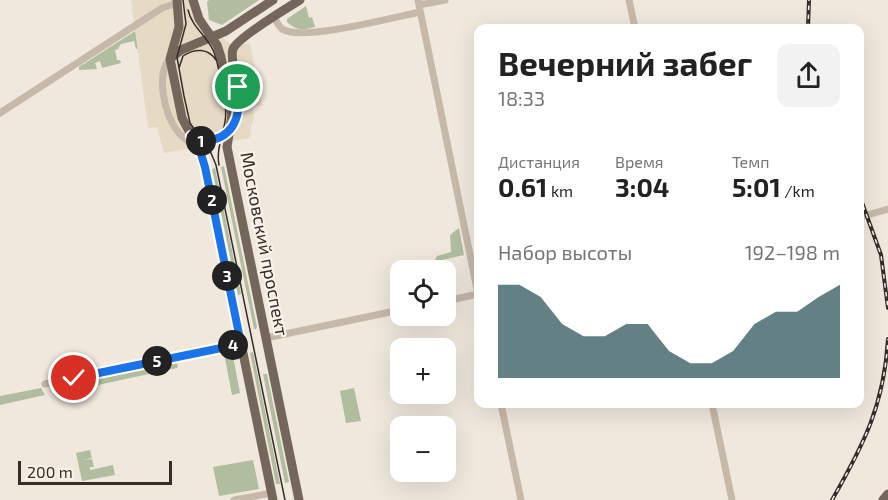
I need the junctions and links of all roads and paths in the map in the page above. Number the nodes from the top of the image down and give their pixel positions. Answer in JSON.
{"nodes":[{"id":1,"x":193,"y":0,"type":"edge"},
{"id":2,"x":201,"y":0,"type":"edge"},
{"id":3,"x":273,"y":0,"type":"edge"},
{"id":4,"x":300,"y":0,"type":"edge"},
{"id":5,"x":445,"y":0,"type":"edge"},
{"id":6,"x":629,"y":0,"type":"edge"},
{"id":7,"x":178,"y":2,"type":"edge"},
{"id":8,"x":419,"y":6,"type":"edge"},
{"id":9,"x":197,"y":14,"type":"junction"},
{"id":10,"x":274,"y":17,"type":"junction"},
{"id":11,"x":634,"y":24,"type":"edge"},
{"id":12,"x":212,"y":38,"type":"junction"},
{"id":13,"x":189,"y":46,"type":"junction"},
{"id":14,"x":170,"y":59,"type":"junction"},
{"id":15,"x":222,"y":63,"type":"junction"},
{"id":16,"x":0,"y":113,"type":"edge"},
{"id":17,"x":231,"y":126,"type":"junction"},
{"id":18,"x":191,"y":136,"type":"junction"},
{"id":19,"x":198,"y":149,"type":"junction"},
{"id":20,"x":888,"y":209,"type":"edge"},
{"id":21,"x":864,"y":216,"type":"edge"},
{"id":22,"x":474,"y":274,"type":"edge"},
{"id":23,"x":474,"y":295,"type":"edge"},
{"id":24,"x":456,"y":299,"type":"edge"},
{"id":25,"x":390,"y":312,"type":"edge"},
{"id":26,"x":266,"y":338,"type":"junction"},
{"id":27,"x":241,"y":344,"type":"junction"},
{"id":28,"x":45,"y":384,"type":"dead end"},
{"id":29,"x":502,"y":408,"type":"edge"},
{"id":30,"x":713,"y":408,"type":"edge"},
{"id":31,"x":888,"y":494,"type":"edge"},
{"id":32,"x":272,"y":496,"type":"edge"},
{"id":33,"x":234,"y":500,"type":"edge"},
{"id":34,"x":299,"y":500,"type":"edge"},
{"id":35,"x":521,"y":500,"type":"edge"},
{"id":36,"x":732,"y":500,"type":"edge"},
{"id":37,"x":883,"y":500,"type":"edge"}],
"edges":[{"from":1,"to":9,"type":"main road","name":"Московский проспект"},
{"from":2,"to":9,"type":"street"},
{"from":3,"to":12,"type":"main road"},
{"from":4,"to":10,"type":"main road"},
{"from":5,"to":8,"type":"street"},
{"from":6,"to":11,"type":"street"},
{"from":7,"to":14,"type":"main road"},
{"from":7,"to":16,"type":"street"},
{"from":8,"to":10,"type":"street"},
{"from":8,"to":22,"type":"street"},
{"from":9,"to":12,"type":"main road","name":"Московский проспект"},
{"from":10,"to":17,"type":"main road"},
{"from":12,"to":13,"type":"main road"},
{"from":12,"to":15,"type":"main road","name":"Московский проспект"},
{"from":13,"to":14,"type":"main road"},
{"from":13,"to":15,"type":"main road"},
{"from":14,"to":18,"type":"main road"},
{"from":14,"to":19,"type":"street"},
{"from":15,"to":17,"type":"main road","name":"Московский проспект"},
{"from":17,"to":18,"type":"main road"},
{"from":17,"to":26,"type":"main road","name":"Московский проспект"},
{"from":18,"to":19,"type":"main road"},
{"from":19,"to":27,"type":"main road"},
{"from":20,"to":21,"type":"street"},
{"from":23,"to":24,"type":"street"},
{"from":25,"to":26,"type":"street"},
{"from":26,"to":34,"type":"main road","name":"Московский проспект"},
{"from":27,"to":28,"type":"street"},
{"from":27,"to":32,"type":"main road"},
{"from":29,"to":35,"type":"street"},
{"from":30,"to":36,"type":"street"},
{"from":31,"to":37,"type":"main road"},
{"from":32,"to":33,"type":"street"}]}
